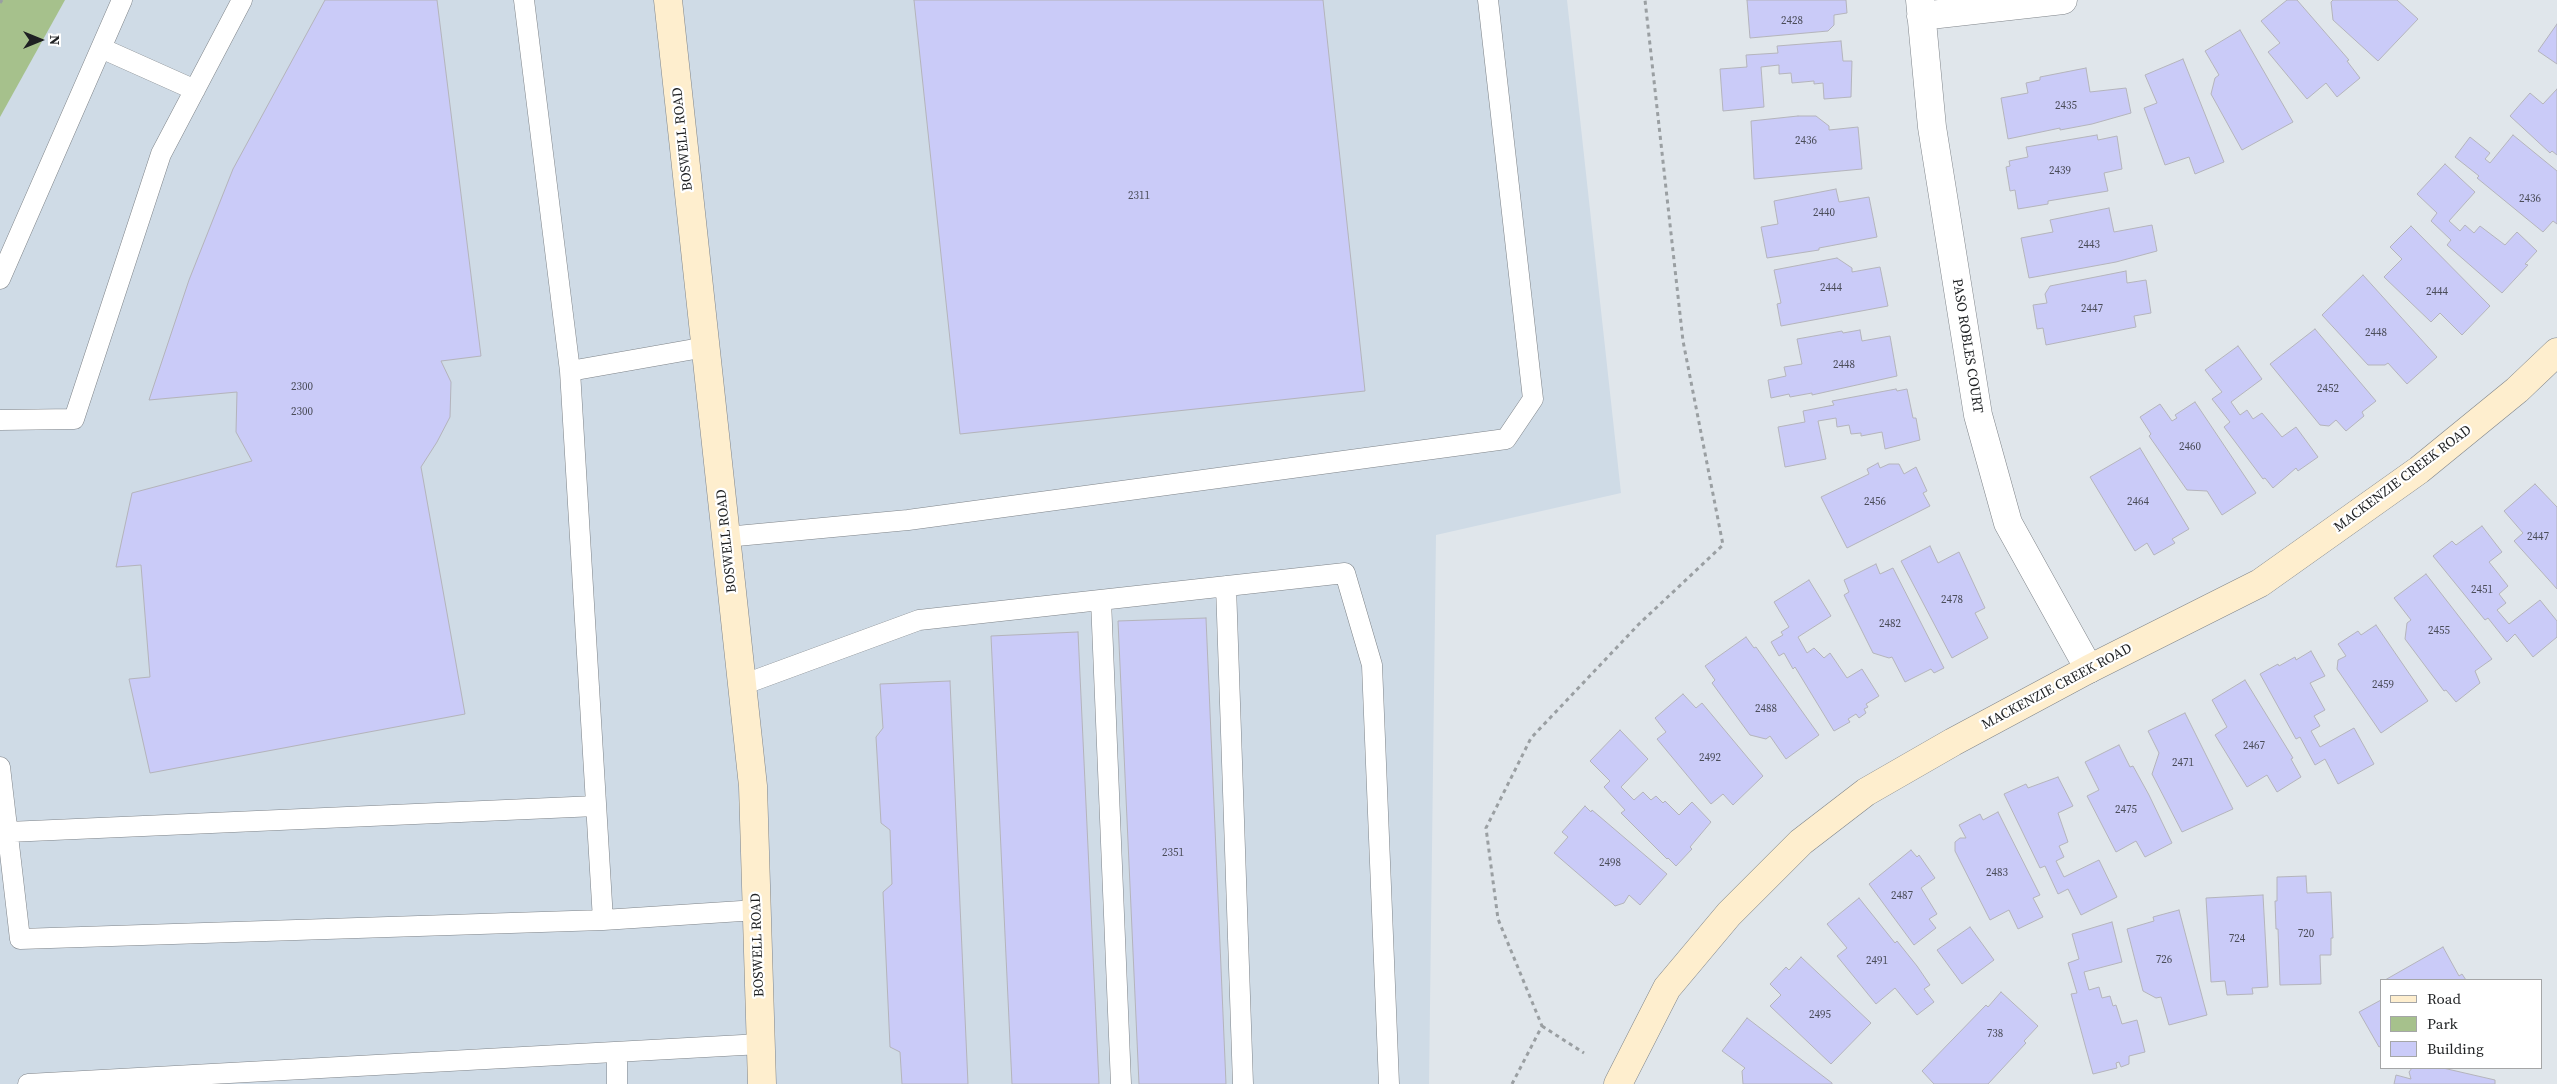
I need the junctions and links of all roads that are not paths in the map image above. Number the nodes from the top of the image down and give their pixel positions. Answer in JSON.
{"nodes":[{"id":1,"x":122,"y":0,"type":"edge"},
{"id":2,"x":242,"y":0,"type":"edge"},
{"id":3,"x":524,"y":0,"type":"edge"},
{"id":4,"x":668,"y":0,"type":"edge"},
{"id":5,"x":1488,"y":0,"type":"edge"},
{"id":6,"x":2062,"y":0,"type":"edge"},
{"id":7,"x":1920,"y":8,"type":"edge"},
{"id":8,"x":101,"y":48,"type":"junction"},
{"id":9,"x":195,"y":90,"type":"junction"},
{"id":10,"x":0,"y":279,"type":"edge"},
{"id":11,"x":706,"y":347,"type":"junction"},
{"id":12,"x":2557,"y":352,"type":"edge"},
{"id":13,"x":570,"y":371,"type":"junction"},
{"id":14,"x":0,"y":420,"type":"edge"},
{"id":15,"x":726,"y":537,"type":"junction"},
{"id":16,"x":1226,"y":586,"type":"junction"},
{"id":17,"x":1101,"y":600,"type":"junction"},
{"id":18,"x":2089,"y":669,"type":"junction"},
{"id":19,"x":742,"y":685,"type":"junction"},
{"id":20,"x":0,"y":766,"type":"edge"},
{"id":21,"x":596,"y":806,"type":"junction"},
{"id":22,"x":8,"y":832,"type":"junction"},
{"id":23,"x":757,"y":910,"type":"junction"},
{"id":24,"x":603,"y":920,"type":"junction"},
{"id":25,"x":761,"y":1044,"type":"junction"},
{"id":26,"x":617,"y":1052,"type":"junction"},
{"id":27,"x":148,"y":1081,"type":"edge"},
{"id":28,"x":28,"y":1084,"type":"edge"},
{"id":29,"x":617,"y":1084,"type":"edge"},
{"id":30,"x":762,"y":1084,"type":"edge"},
{"id":31,"x":1121,"y":1084,"type":"edge"},
{"id":32,"x":1243,"y":1084,"type":"edge"},
{"id":33,"x":1389,"y":1084,"type":"edge"},
{"id":34,"x":1618,"y":1084,"type":"edge"}],
"edges":[{"from":1,"to":8,"type":"lane"},
{"from":2,"to":9,"type":"lane"},
{"from":3,"to":13,"type":"lane"},
{"from":4,"to":11,"type":"street","name":"BOSWELL ROAD"},
{"from":5,"to":15,"type":"lane"},
{"from":6,"to":7,"type":"street"},
{"from":7,"to":18,"type":"street","name":"PASO ROBLES COURT"},
{"from":8,"to":9,"type":"lane"},
{"from":8,"to":10,"type":"lane"},
{"from":9,"to":14,"type":"lane"},
{"from":11,"to":13,"type":"lane"},
{"from":11,"to":15,"type":"street","name":"BOSWELL ROAD"},
{"from":12,"to":18,"type":"street","name":"MACKENZIE CREEK ROAD"},
{"from":13,"to":21,"type":"lane"},
{"from":15,"to":19,"type":"street","name":"BOSWELL ROAD"},
{"from":16,"to":17,"type":"lane"},
{"from":16,"to":32,"type":"lane"},
{"from":16,"to":33,"type":"lane"},
{"from":17,"to":19,"type":"lane"},
{"from":17,"to":31,"type":"lane"},
{"from":18,"to":34,"type":"street","name":"MACKENZIE CREEK ROAD"},
{"from":19,"to":23,"type":"street","name":"BOSWELL ROAD"},
{"from":20,"to":22,"type":"lane"},
{"from":21,"to":22,"type":"lane"},
{"from":21,"to":24,"type":"lane"},
{"from":22,"to":24,"type":"lane"},
{"from":23,"to":24,"type":"lane"},
{"from":23,"to":25,"type":"street","name":"BOSWELL ROAD"},
{"from":25,"to":26,"type":"lane"},
{"from":25,"to":30,"type":"street","name":"BOSWELL ROAD"},
{"from":26,"to":27,"type":"lane"},
{"from":26,"to":29,"type":"lane"},
{"from":27,"to":28,"type":"lane"}]}
